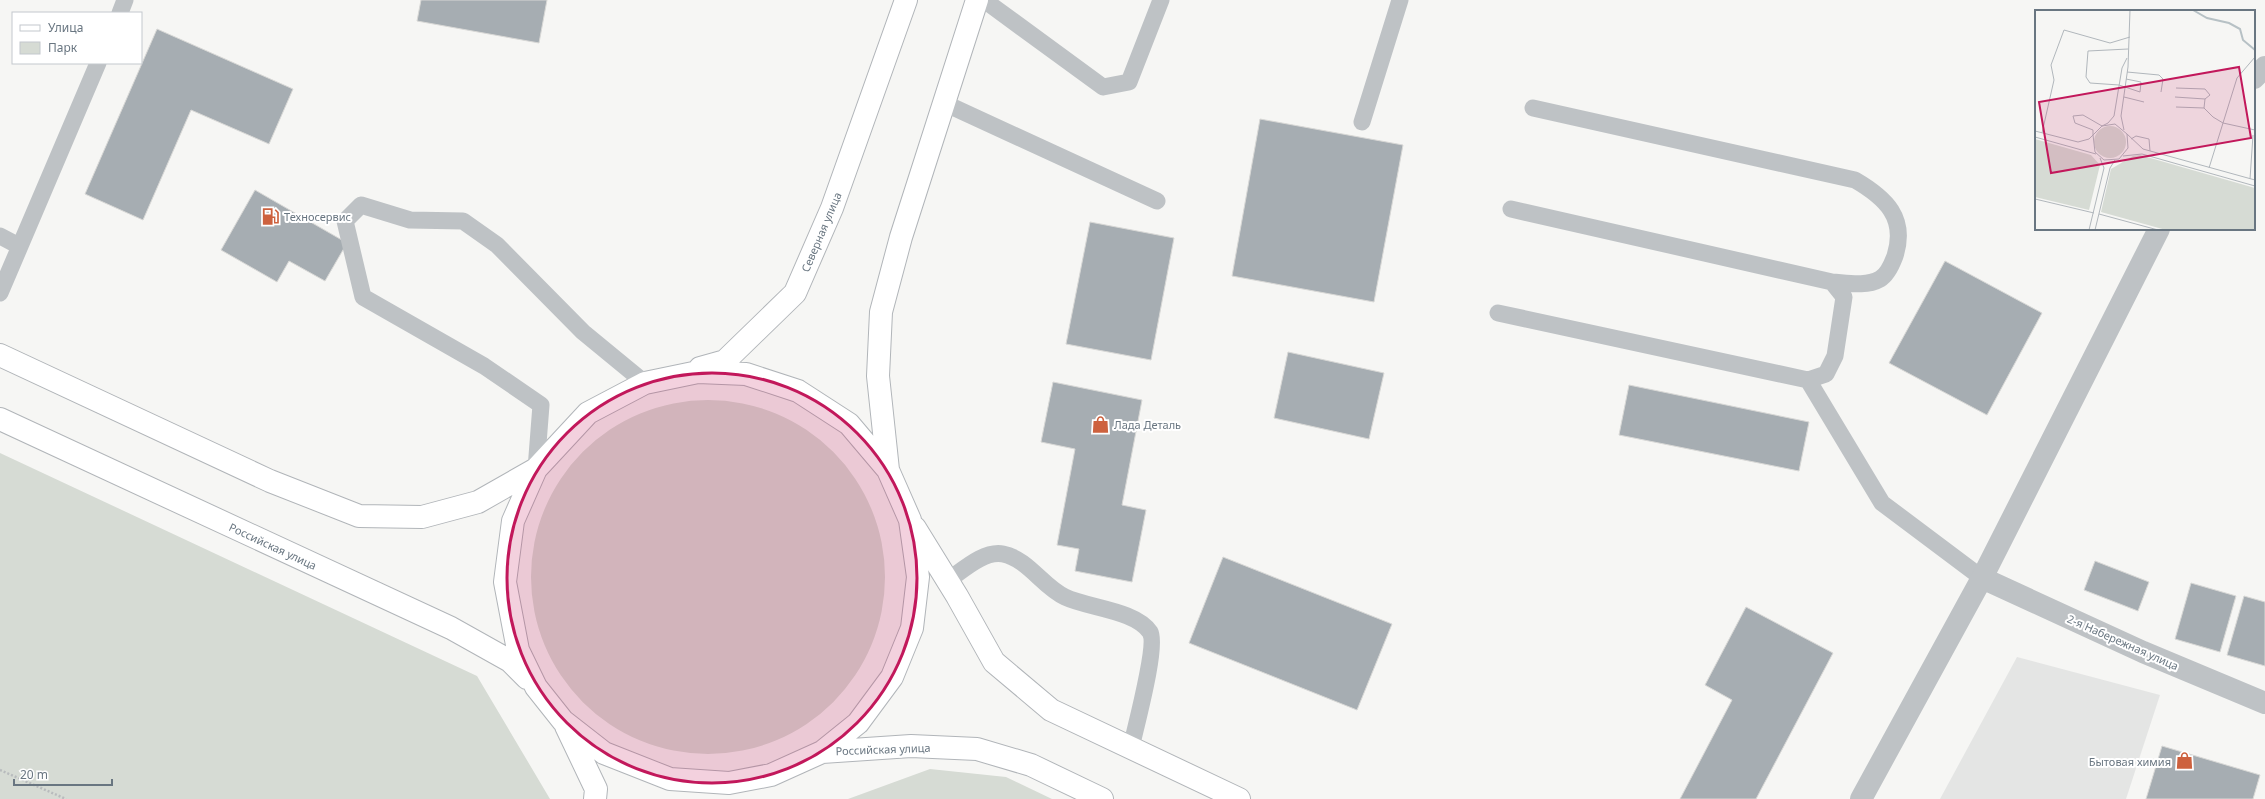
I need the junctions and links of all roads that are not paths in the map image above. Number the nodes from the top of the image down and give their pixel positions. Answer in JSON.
{"nodes":[{"id":1,"x":125,"y":0,"type":"edge"},
{"id":2,"x":906,"y":0,"type":"edge"},
{"id":3,"x":977,"y":0,"type":"edge"},
{"id":4,"x":984,"y":0,"type":"edge"},
{"id":5,"x":1162,"y":0,"type":"edge"},
{"id":6,"x":1400,"y":0,"type":"edge"},
{"id":7,"x":120,"y":12,"type":"edge"},
{"id":8,"x":98,"y":64,"type":"edge"},
{"id":9,"x":2265,"y":67,"type":"edge"},
{"id":10,"x":2255,"y":77,"type":"edge"},
{"id":11,"x":944,"y":103,"type":"junction"},
{"id":12,"x":1533,"y":108,"type":"dead end"},
{"id":13,"x":1362,"y":122,"type":"dead end"},
{"id":14,"x":1157,"y":202,"type":"dead end"},
{"id":15,"x":1511,"y":209,"type":"dead end"},
{"id":16,"x":2158,"y":230,"type":"edge"},
{"id":17,"x":0,"y":236,"type":"edge"},
{"id":18,"x":19,"y":246,"type":"junction"},
{"id":19,"x":1832,"y":282,"type":"junction"},
{"id":20,"x":0,"y":293,"type":"edge"},
{"id":21,"x":1498,"y":313,"type":"dead end"},
{"id":22,"x":0,"y":355,"type":"edge"},
{"id":23,"x":1808,"y":380,"type":"junction"},
{"id":24,"x":645,"y":383,"type":"junction"},
{"id":25,"x":0,"y":419,"type":"edge"},
{"id":26,"x":536,"y":469,"type":"junction"},
{"id":27,"x":888,"y":470,"type":"junction"},
{"id":28,"x":910,"y":520,"type":"junction"},
{"id":29,"x":1982,"y":578,"type":"junction"},
{"id":30,"x":947,"y":581,"type":"junction"},
{"id":31,"x":536,"y":687,"type":"junction"},
{"id":32,"x":2265,"y":702,"type":"edge"},
{"id":33,"x":563,"y":721,"type":"junction"},
{"id":34,"x":1131,"y":748,"type":"junction"},
{"id":35,"x":822,"y":752,"type":"junction"},
{"id":36,"x":729,"y":783,"type":"junction"},
{"id":37,"x":595,"y":799,"type":"edge"},
{"id":38,"x":714,"y":799,"type":"edge"},
{"id":39,"x":1102,"y":799,"type":"edge"},
{"id":40,"x":1239,"y":799,"type":"edge"},
{"id":41,"x":1861,"y":799,"type":"edge"}],
"edges":[{"from":1,"to":7,"type":"lane"},
{"from":2,"to":24,"type":"main road","name":"Северная улица"},
{"from":3,"to":11,"type":"main road"},
{"from":4,"to":5,"type":"lane"},
{"from":6,"to":13,"type":"lane"},
{"from":8,"to":18,"type":"lane"},
{"from":9,"to":10,"type":"street"},
{"from":11,"to":14,"type":"lane"},
{"from":11,"to":27,"type":"main road"},
{"from":12,"to":19,"type":"lane"},
{"from":15,"to":19,"type":"lane"},
{"from":16,"to":29,"type":"street"},
{"from":17,"to":18,"type":"lane"},
{"from":18,"to":20,"type":"lane"},
{"from":19,"to":23,"type":"lane"},
{"from":21,"to":23,"type":"lane"},
{"from":22,"to":26,"type":"main road"},
{"from":23,"to":29,"type":"lane"},
{"from":24,"to":26,"type":"main road"},
{"from":24,"to":26,"type":"lane"},
{"from":24,"to":27,"type":"main road"},
{"from":25,"to":31,"type":"main road","name":"Российская улица"},
{"from":26,"to":31,"type":"main road"},
{"from":27,"to":28,"type":"main road"},
{"from":28,"to":30,"type":"main road"},
{"from":28,"to":35,"type":"main road"},
{"from":29,"to":32,"type":"street","name":"2-я Набережная улица"},
{"from":29,"to":41,"type":"street"},
{"from":30,"to":34,"type":"main road"},
{"from":30,"to":34,"type":"lane"},
{"from":31,"to":33,"type":"main road"},
{"from":33,"to":36,"type":"main road"},
{"from":33,"to":37,"type":"main road"},
{"from":34,"to":40,"type":"main road"},
{"from":35,"to":36,"type":"main road"},
{"from":35,"to":39,"type":"main road","name":"Российская улица"},
{"from":36,"to":38,"type":"main road"}]}
